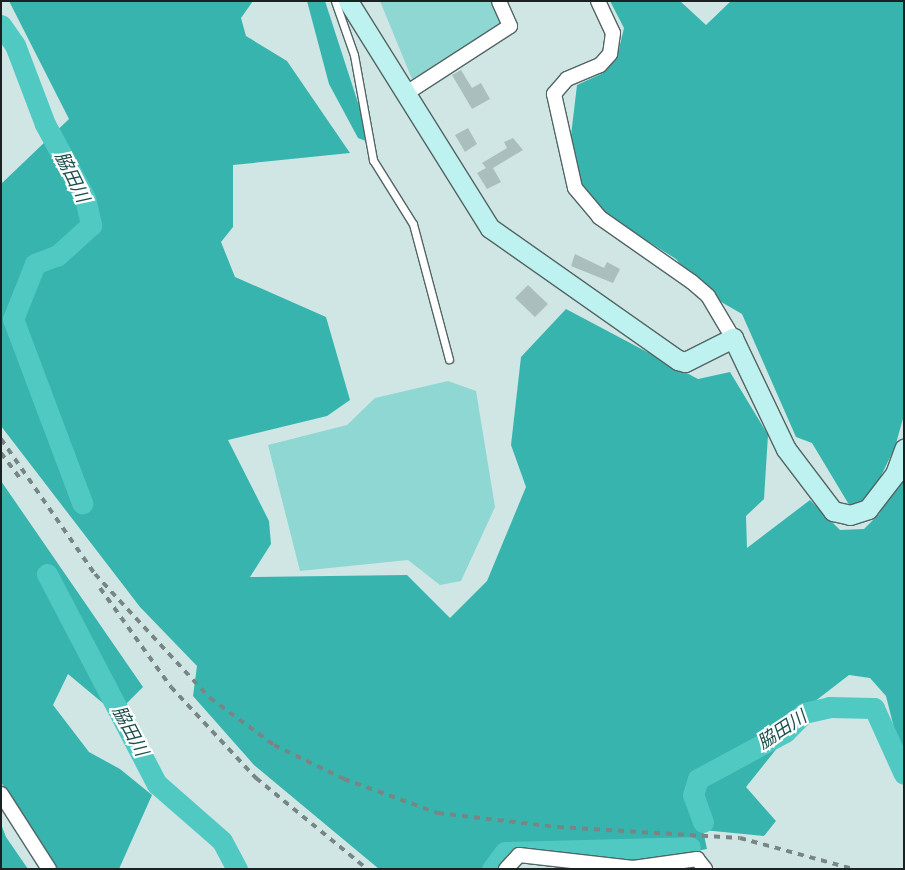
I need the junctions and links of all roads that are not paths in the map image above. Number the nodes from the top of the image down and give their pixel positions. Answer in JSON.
{"nodes":[{"id":1,"x":335,"y":1,"type":"edge"},
{"id":2,"x":348,"y":1,"type":"edge"},
{"id":3,"x":499,"y":1,"type":"edge"},
{"id":4,"x":598,"y":1,"type":"edge"},
{"id":5,"x":405,"y":94,"type":"junction"},
{"id":6,"x":733,"y":338,"type":"junction"},
{"id":7,"x":449,"y":359,"type":"dead end"},
{"id":8,"x":904,"y":449,"type":"edge"},
{"id":9,"x":1,"y":794,"type":"edge"},
{"id":10,"x":49,"y":869,"type":"edge"},
{"id":11,"x":506,"y":869,"type":"edge"},
{"id":12,"x":705,"y":869,"type":"edge"}],
"edges":[{"from":1,"to":7,"type":"lane"},
{"from":2,"to":5,"type":"street"},
{"from":3,"to":5,"type":"street"},
{"from":4,"to":6,"type":"street"},
{"from":5,"to":6,"type":"street"},
{"from":6,"to":8,"type":"street"},
{"from":9,"to":10,"type":"street"},
{"from":11,"to":12,"type":"street"}]}
